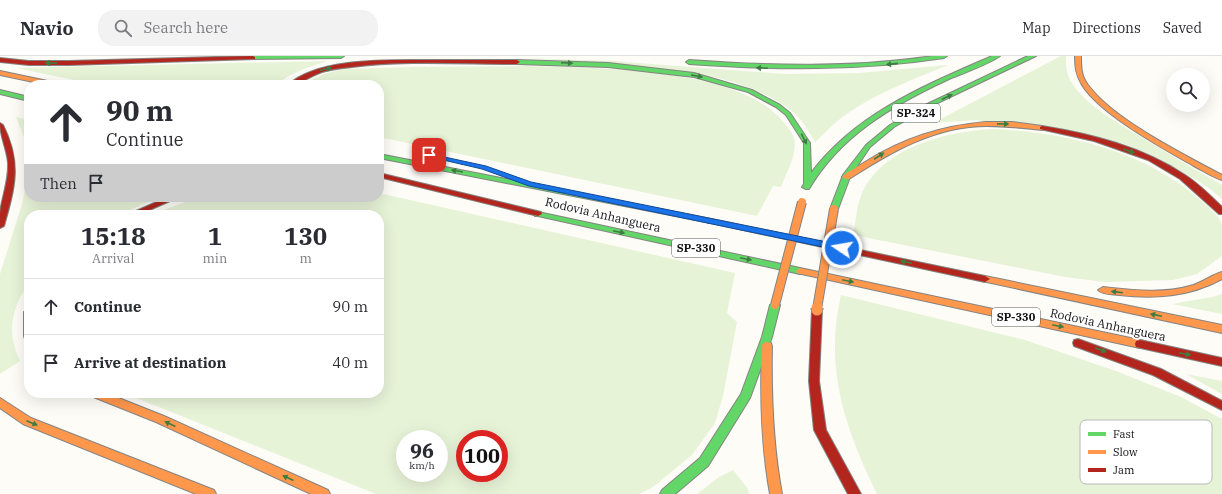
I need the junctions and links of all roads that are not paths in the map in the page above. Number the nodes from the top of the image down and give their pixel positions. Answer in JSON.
{"nodes":[{"id":1,"x":356,"y":56,"type":"edge"},
{"id":2,"x":603,"y":56,"type":"edge"},
{"id":3,"x":944,"y":56,"type":"edge"},
{"id":4,"x":997,"y":56,"type":"edge"},
{"id":5,"x":1034,"y":56,"type":"edge"},
{"id":6,"x":1078,"y":56,"type":"edge"},
{"id":7,"x":633,"y":58,"type":"dead end"},
{"id":8,"x":0,"y":60,"type":"edge"},
{"id":9,"x":679,"y":62,"type":"dead end"},
{"id":10,"x":0,"y":74,"type":"edge"},
{"id":11,"x":31,"y":80,"type":"edge"},
{"id":12,"x":299,"y":80,"type":"edge"},
{"id":13,"x":0,"y":92,"type":"edge"},
{"id":14,"x":24,"y":98,"type":"edge"},
{"id":15,"x":0,"y":125,"type":"edge"},
{"id":16,"x":384,"y":157,"type":"edge"},
{"id":17,"x":463,"y":163,"type":"dead end"},
{"id":18,"x":384,"y":176,"type":"edge"},
{"id":19,"x":846,"y":177,"type":"junction"},
{"id":20,"x":1222,"y":178,"type":"edge"},
{"id":21,"x":807,"y":183,"type":"junction"},
{"id":22,"x":529,"y":184,"type":"junction"},
{"id":23,"x":395,"y":189,"type":"dead end"},
{"id":24,"x":163,"y":202,"type":"edge"},
{"id":25,"x":143,"y":210,"type":"edge"},
{"id":26,"x":1222,"y":212,"type":"edge"},
{"id":27,"x":581,"y":224,"type":"junction"},
{"id":28,"x":0,"y":226,"type":"edge"},
{"id":29,"x":920,"y":265,"type":"junction"},
{"id":30,"x":1222,"y":275,"type":"edge"},
{"id":31,"x":1062,"y":285,"type":"dead end"},
{"id":32,"x":1092,"y":289,"type":"dead end"},
{"id":33,"x":943,"y":302,"type":"junction"},
{"id":34,"x":1222,"y":329,"type":"edge"},
{"id":35,"x":1054,"y":336,"type":"dead end"},
{"id":36,"x":767,"y":337,"type":"junction"},
{"id":37,"x":1068,"y":340,"type":"dead end"},
{"id":38,"x":1222,"y":362,"type":"edge"},
{"id":39,"x":107,"y":398,"type":"edge"},
{"id":40,"x":0,"y":402,"type":"edge"},
{"id":41,"x":1222,"y":406,"type":"edge"},
{"id":42,"x":821,"y":434,"type":"junction"},
{"id":43,"x":832,"y":472,"type":"dead end"},
{"id":44,"x":210,"y":494,"type":"edge"},
{"id":45,"x":324,"y":494,"type":"edge"},
{"id":46,"x":666,"y":494,"type":"edge"},
{"id":47,"x":776,"y":494,"type":"edge"},
{"id":48,"x":855,"y":494,"type":"edge"}],
"edges":[{"from":1,"to":8,"type":"main road","one_way":true},
{"from":2,"to":7,"type":"main road"},
{"from":3,"to":9,"type":"main road","one_way":true},
{"from":4,"to":21,"type":"main road","number":"SP-324"},
{"from":19,"to":5,"type":"main road","number":"SP-324","one_way":true},
{"from":6,"to":20,"type":"main road"},
{"from":10,"to":11,"type":"main road"},
{"from":12,"to":21,"type":"main road","one_way":true},
{"from":13,"to":14,"type":"main road"},
{"from":15,"to":28,"type":"main road"},
{"from":22,"to":16,"type":"main road","name":"Rodovia Anhanguera","number":"SP-330","one_way":true},
{"from":17,"to":22,"type":"main road"},
{"from":18,"to":27,"type":"main road","name":"Rodovia Anhanguera","number":"SP-330"},
{"from":19,"to":26,"type":"main road","one_way":true},
{"from":19,"to":42,"type":"main road","number":"SP-324","bridge":true},
{"from":21,"to":36,"type":"main road","number":"SP-324","bridge":true},
{"from":29,"to":22,"type":"main road","name":"Rodovia Anhanguera","number":"SP-330","one_way":true},
{"from":23,"to":27,"type":"main road"},
{"from":24,"to":25,"type":"main road"},
{"from":27,"to":33,"type":"main road","name":"Rodovia Anhanguera","number":"SP-330","one_way":true},
{"from":29,"to":31,"type":"main road"},
{"from":34,"to":29,"type":"main road","name":"Rodovia Anhanguera","number":"SP-330","one_way":true},
{"from":30,"to":32,"type":"main road","one_way":true},
{"from":33,"to":35,"type":"main road"},
{"from":33,"to":38,"type":"main road","name":"Rodovia Anhanguera","number":"SP-330","one_way":true},
{"from":36,"to":46,"type":"main road"},
{"from":36,"to":47,"type":"main road"},
{"from":37,"to":41,"type":"main road","one_way":true},
{"from":45,"to":39,"type":"main road","one_way":true},
{"from":40,"to":44,"type":"main road","one_way":true},
{"from":42,"to":43,"type":"main road"},
{"from":42,"to":48,"type":"main road"}]}
